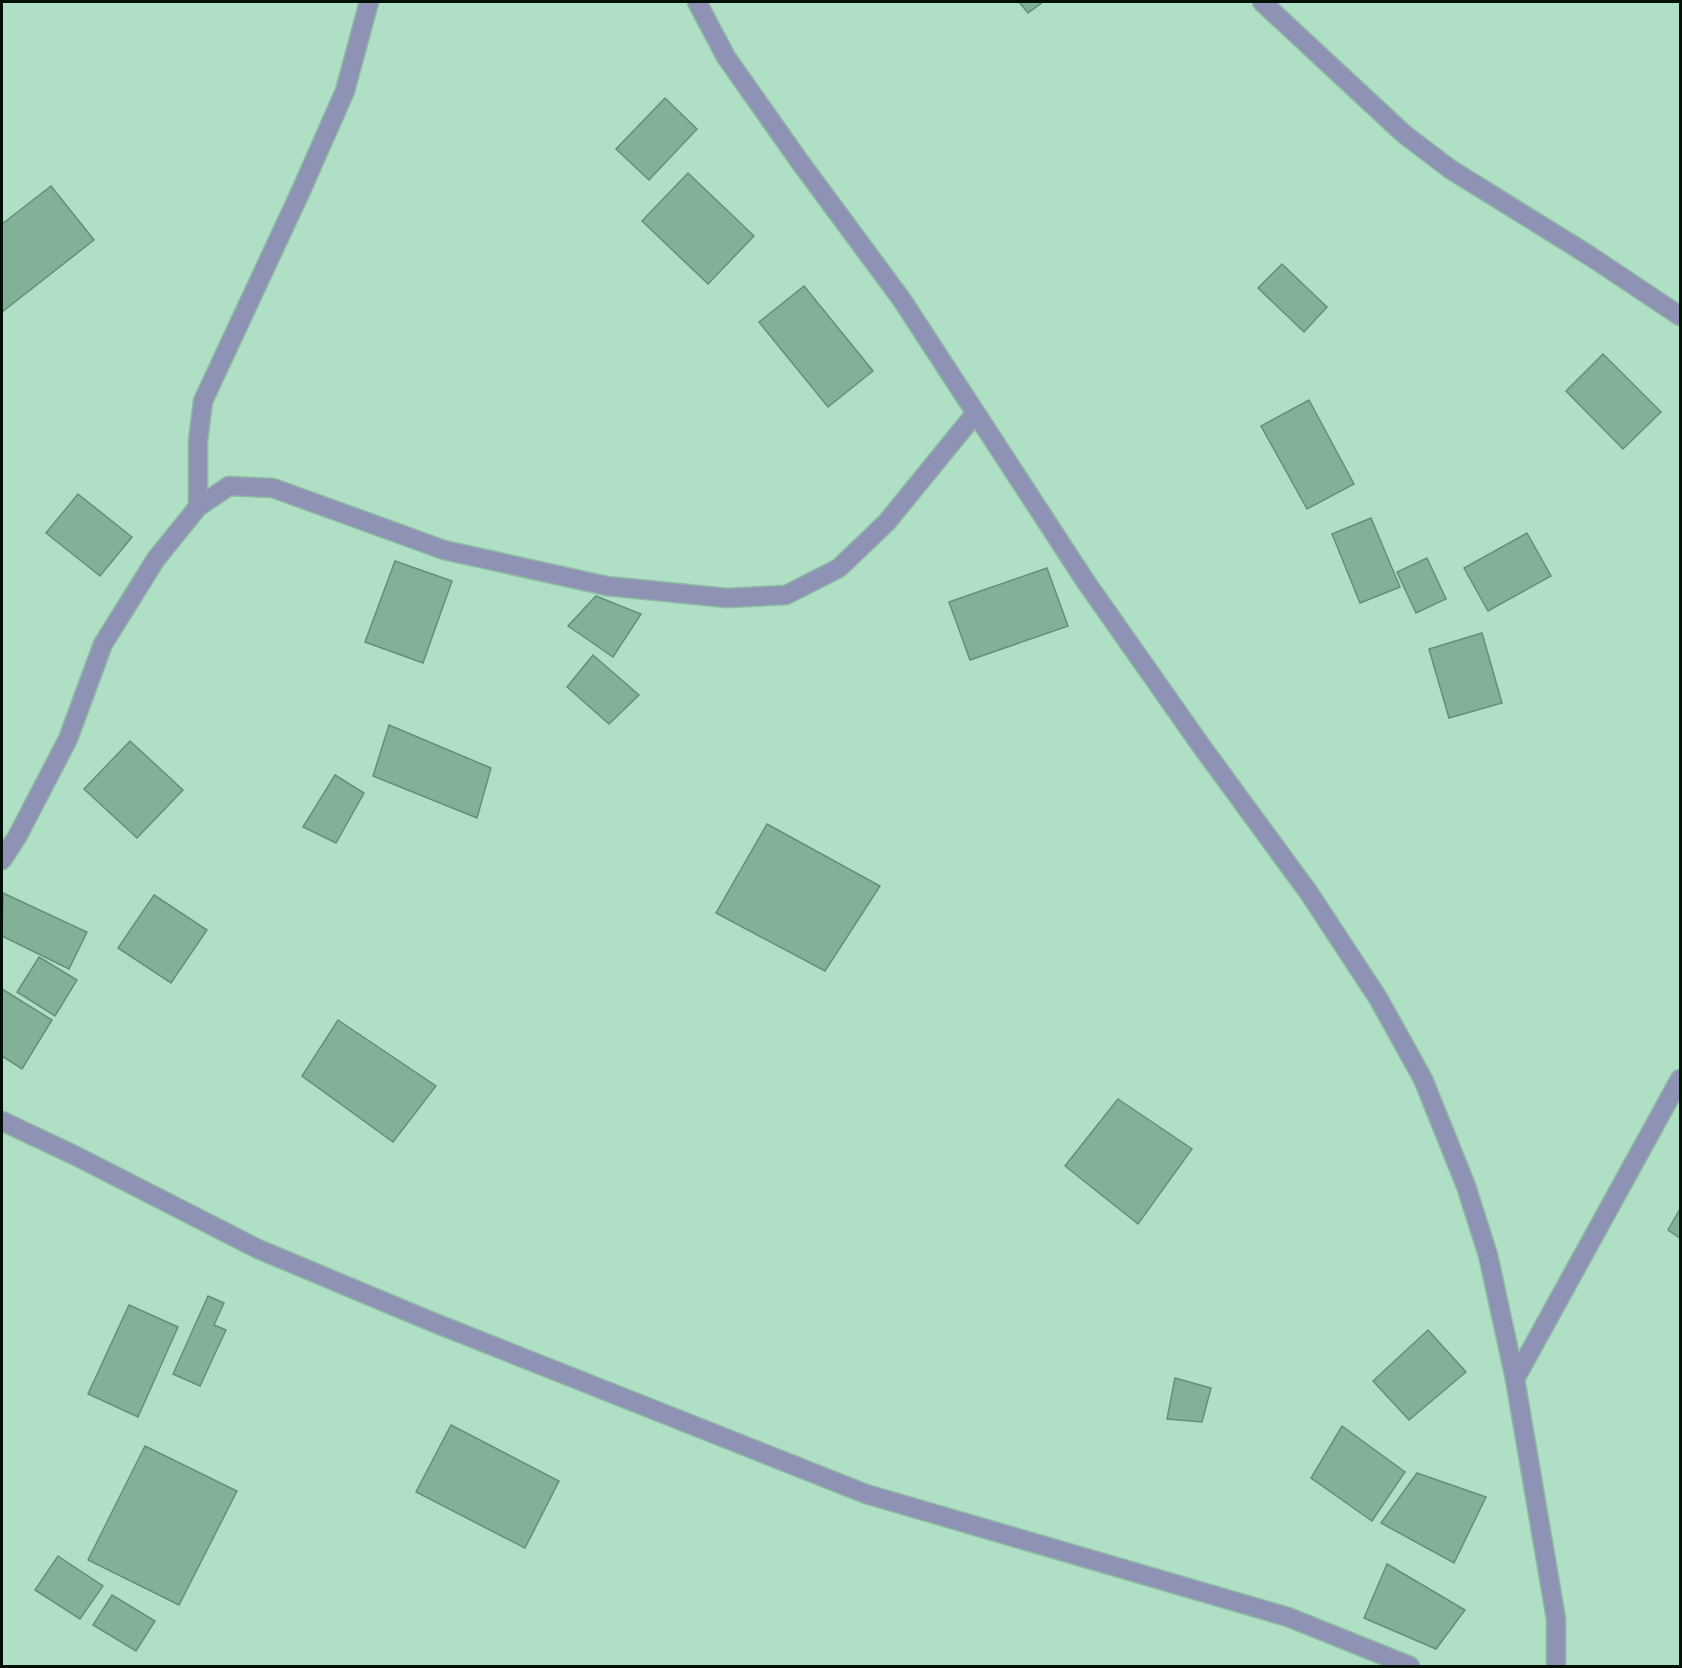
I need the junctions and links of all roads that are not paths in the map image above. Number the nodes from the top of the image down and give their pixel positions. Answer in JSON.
{"nodes":[{"id":1,"x":369,"y":2,"type":"edge"},
{"id":2,"x":697,"y":2,"type":"edge"},
{"id":3,"x":1262,"y":2,"type":"edge"},
{"id":4,"x":1680,"y":316,"type":"edge"},
{"id":5,"x":975,"y":414,"type":"junction"},
{"id":6,"x":198,"y":507,"type":"junction"},
{"id":7,"x":2,"y":860,"type":"edge"},
{"id":8,"x":1680,"y":1079,"type":"edge"},
{"id":9,"x":2,"y":1121,"type":"edge"},
{"id":10,"x":1515,"y":1379,"type":"junction"},
{"id":11,"x":1410,"y":1666,"type":"edge"},
{"id":12,"x":1556,"y":1666,"type":"edge"}],
"edges":[{"from":1,"to":6,"type":"street"},
{"from":2,"to":5,"type":"street"},
{"from":3,"to":4,"type":"street"},
{"from":5,"to":6,"type":"street"},
{"from":5,"to":10,"type":"street"},
{"from":6,"to":7,"type":"street"},
{"from":8,"to":10,"type":"street"},
{"from":9,"to":11,"type":"street"},
{"from":10,"to":12,"type":"street"}]}
